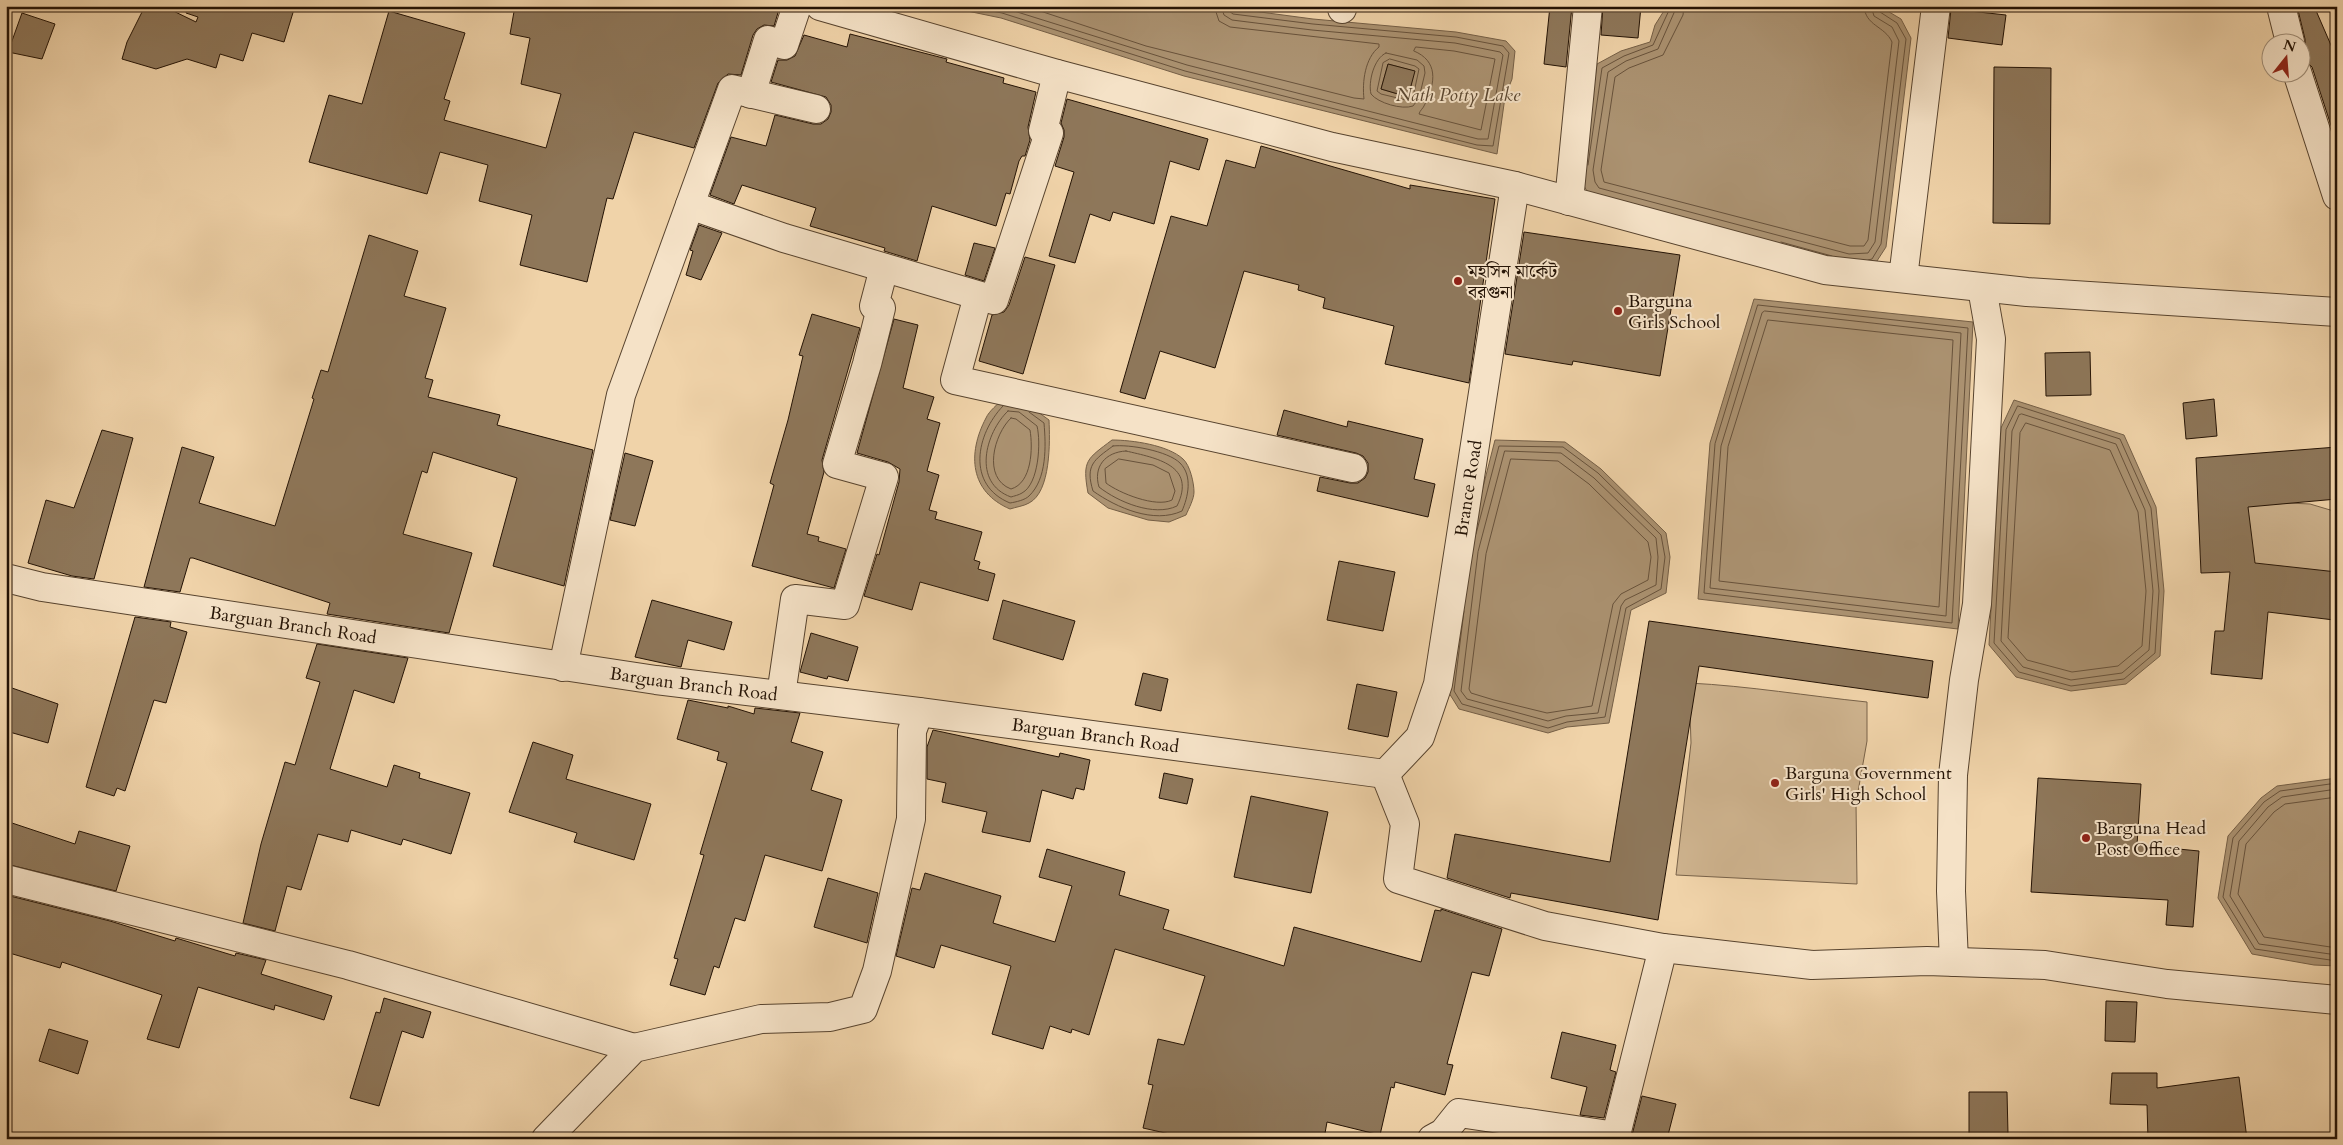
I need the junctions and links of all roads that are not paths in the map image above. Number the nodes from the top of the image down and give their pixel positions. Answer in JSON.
{"nodes":[{"id":1,"x":797,"y":6,"type":"edge"},
{"id":2,"x":820,"y":6,"type":"edge"},
{"id":3,"x":1588,"y":6,"type":"edge"},
{"id":4,"x":1936,"y":6,"type":"edge"},
{"id":5,"x":2282,"y":6,"type":"edge"},
{"id":6,"x":2288,"y":32,"type":"edge"},
{"id":7,"x":1058,"y":74,"type":"junction"},
{"id":8,"x":2300,"y":82,"type":"edge"},
{"id":9,"x":751,"y":94,"type":"junction"},
{"id":10,"x":816,"y":109,"type":"dead end"},
{"id":11,"x":1515,"y":186,"type":"junction"},
{"id":12,"x":2337,"y":196,"type":"edge"},
{"id":13,"x":1569,"y":201,"type":"junction"},
{"id":14,"x":690,"y":205,"type":"junction"},
{"id":15,"x":884,"y":268,"type":"junction"},
{"id":16,"x":1903,"y":278,"type":"junction"},
{"id":17,"x":1982,"y":288,"type":"junction"},
{"id":18,"x":978,"y":296,"type":"junction"},
{"id":19,"x":2337,"y":312,"type":"edge"},
{"id":20,"x":1353,"y":468,"type":"dead end"},
{"id":21,"x":6,"y":578,"type":"edge"},
{"id":22,"x":563,"y":666,"type":"junction"},
{"id":23,"x":781,"y":695,"type":"junction"},
{"id":24,"x":919,"y":712,"type":"junction"},
{"id":25,"x":1385,"y":774,"type":"junction"},
{"id":26,"x":6,"y":879,"type":"edge"},
{"id":27,"x":1663,"y":948,"type":"junction"},
{"id":28,"x":1954,"y":962,"type":"junction"},
{"id":29,"x":2337,"y":1000,"type":"edge"},
{"id":30,"x":634,"y":1048,"type":"junction"},
{"id":31,"x":1615,"y":1138,"type":"edge"},
{"id":32,"x":546,"y":1139,"type":"edge"},
{"id":33,"x":1432,"y":1139,"type":"edge"}],
"edges":[{"from":1,"to":9,"type":"street"},
{"from":2,"to":7,"type":"street"},
{"from":3,"to":13,"type":"street"},
{"from":4,"to":16,"type":"street"},
{"from":5,"to":6,"type":"street"},
{"from":7,"to":11,"type":"street"},
{"from":7,"to":18,"type":"street"},
{"from":8,"to":12,"type":"street"},
{"from":9,"to":10,"type":"street"},
{"from":9,"to":14,"type":"street"},
{"from":11,"to":13,"type":"street"},
{"from":11,"to":25,"type":"street","name":"Brance Road"},
{"from":13,"to":16,"type":"street"},
{"from":14,"to":15,"type":"street"},
{"from":14,"to":22,"type":"street"},
{"from":15,"to":18,"type":"street"},
{"from":15,"to":23,"type":"street"},
{"from":16,"to":17,"type":"street"},
{"from":17,"to":19,"type":"street"},
{"from":17,"to":28,"type":"street"},
{"from":18,"to":20,"type":"street"},
{"from":21,"to":22,"type":"street","name":"Barguan Branch Road"},
{"from":22,"to":23,"type":"street","name":"Barguan Branch Road"},
{"from":23,"to":24,"type":"street","name":"Barguan Branch Road"},
{"from":24,"to":25,"type":"street","name":"Barguan Branch Road"},
{"from":24,"to":30,"type":"street"},
{"from":25,"to":27,"type":"street"},
{"from":26,"to":30,"type":"street"},
{"from":27,"to":28,"type":"street"},
{"from":27,"to":31,"type":"street"},
{"from":28,"to":29,"type":"street"},
{"from":30,"to":32,"type":"street"},
{"from":31,"to":33,"type":"street"}]}
